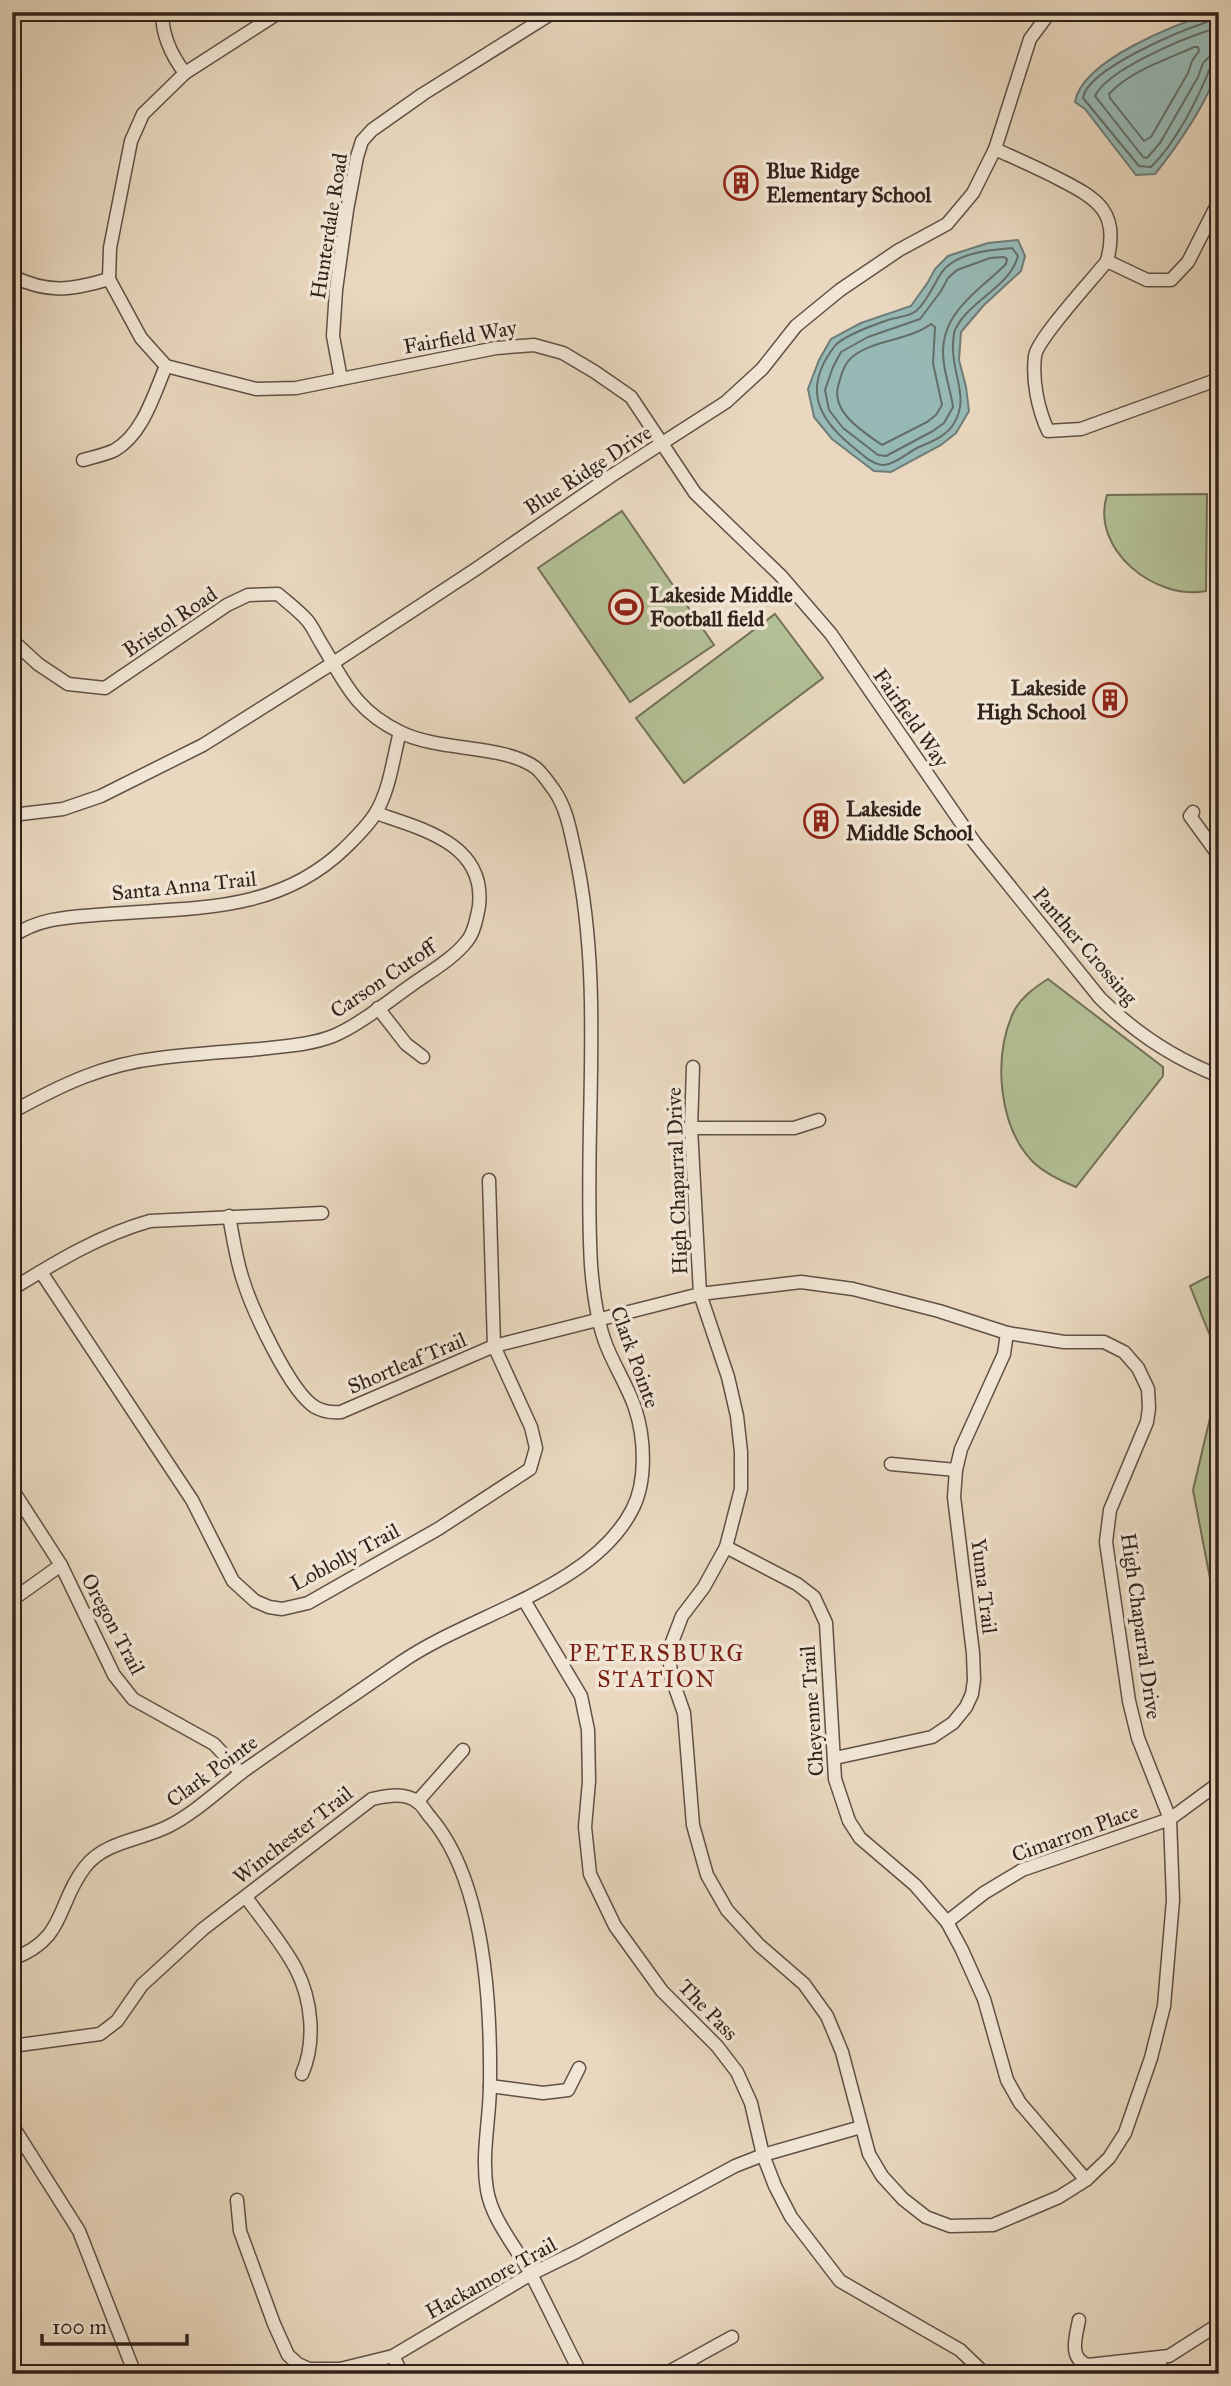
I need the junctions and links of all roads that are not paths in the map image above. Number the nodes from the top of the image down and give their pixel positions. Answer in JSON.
{"nodes":[{"id":1,"x":162,"y":12,"type":"edge"},
{"id":2,"x":280,"y":12,"type":"edge"},
{"id":3,"x":554,"y":12,"type":"edge"},
{"id":4,"x":1050,"y":12,"type":"edge"},
{"id":5,"x":185,"y":73,"type":"junction"},
{"id":6,"x":995,"y":149,"type":"junction"},
{"id":7,"x":1219,"y":201,"type":"edge"},
{"id":8,"x":1107,"y":261,"type":"junction"},
{"id":9,"x":12,"y":276,"type":"edge"},
{"id":10,"x":109,"y":279,"type":"junction"},
{"id":11,"x":166,"y":366,"type":"junction"},
{"id":12,"x":341,"y":379,"type":"junction"},
{"id":13,"x":1219,"y":379,"type":"edge"},
{"id":14,"x":662,"y":444,"type":"junction"},
{"id":15,"x":83,"y":460,"type":"dead end"},
{"id":16,"x":12,"y":640,"type":"edge"},
{"id":17,"x":333,"y":663,"type":"junction"},
{"id":18,"x":400,"y":732,"type":"junction"},
{"id":19,"x":1193,"y":812,"type":"dead end"},
{"id":20,"x":376,"y":813,"type":"junction"},
{"id":21,"x":12,"y":815,"type":"edge"},
{"id":22,"x":975,"y":843,"type":"joint"},
{"id":23,"x":1219,"y":856,"type":"edge"},
{"id":24,"x":12,"y":937,"type":"edge"},
{"id":25,"x":378,"y":1008,"type":"junction"},
{"id":26,"x":423,"y":1057,"type":"dead end"},
{"id":27,"x":693,"y":1067,"type":"dead end"},
{"id":28,"x":1219,"y":1076,"type":"edge"},
{"id":29,"x":12,"y":1112,"type":"edge"},
{"id":30,"x":819,"y":1120,"type":"dead end"},
{"id":31,"x":691,"y":1128,"type":"junction"},
{"id":32,"x":489,"y":1180,"type":"dead end"},
{"id":33,"x":322,"y":1213,"type":"dead end"},
{"id":34,"x":229,"y":1216,"type":"junction"},
{"id":35,"x":41,"y":1272,"type":"junction"},
{"id":36,"x":12,"y":1289,"type":"edge"},
{"id":37,"x":700,"y":1294,"type":"junction"},
{"id":38,"x":599,"y":1321,"type":"junction"},
{"id":39,"x":1007,"y":1333,"type":"junction"},
{"id":40,"x":494,"y":1346,"type":"junction"},
{"id":41,"x":891,"y":1464,"type":"dead end"},
{"id":42,"x":956,"y":1470,"type":"junction"},
{"id":43,"x":12,"y":1489,"type":"edge"},
{"id":44,"x":726,"y":1547,"type":"junction"},
{"id":45,"x":61,"y":1565,"type":"junction"},
{"id":46,"x":12,"y":1600,"type":"edge"},
{"id":47,"x":524,"y":1600,"type":"junction"},
{"id":48,"x":463,"y":1750,"type":"dead end"},
{"id":49,"x":835,"y":1758,"type":"junction"},
{"id":50,"x":241,"y":1773,"type":"junction"},
{"id":51,"x":1219,"y":1783,"type":"edge"},
{"id":52,"x":418,"y":1802,"type":"junction"},
{"id":53,"x":1170,"y":1819,"type":"junction"},
{"id":54,"x":246,"y":1897,"type":"junction"},
{"id":55,"x":947,"y":1922,"type":"junction"},
{"id":56,"x":12,"y":1959,"type":"edge"},
{"id":57,"x":12,"y":2046,"type":"edge"},
{"id":58,"x":579,"y":2068,"type":"dead end"},
{"id":59,"x":302,"y":2074,"type":"dead end"},
{"id":60,"x":490,"y":2086,"type":"junction"},
{"id":61,"x":12,"y":2124,"type":"edge"},
{"id":62,"x":861,"y":2127,"type":"junction"},
{"id":63,"x":763,"y":2155,"type":"junction"},
{"id":64,"x":1086,"y":2180,"type":"junction"},
{"id":65,"x":237,"y":2200,"type":"dead end"},
{"id":66,"x":531,"y":2274,"type":"junction"},
{"id":67,"x":1079,"y":2320,"type":"dead end"},
{"id":68,"x":1219,"y":2324,"type":"edge"},
{"id":69,"x":732,"y":2337,"type":"dead end"},
{"id":70,"x":393,"y":2356,"type":"junction"},
{"id":71,"x":1159,"y":2358,"type":"junction"},
{"id":72,"x":135,"y":2374,"type":"edge"},
{"id":73,"x":402,"y":2374,"type":"edge"},
{"id":74,"x":581,"y":2374,"type":"edge"},
{"id":75,"x":665,"y":2374,"type":"edge"},
{"id":76,"x":985,"y":2374,"type":"edge"},
{"id":77,"x":1162,"y":2374,"type":"edge"}],
"edges":[{"from":1,"to":5,"type":"street"},
{"from":2,"to":5,"type":"street"},
{"from":3,"to":12,"type":"street","name":"Hunterdale Road"},
{"from":4,"to":6,"type":"street","name":"Blue Ridge Drive"},
{"from":5,"to":10,"type":"street"},
{"from":6,"to":8,"type":"street"},
{"from":6,"to":14,"type":"street","name":"Blue Ridge Drive"},
{"from":7,"to":8,"type":"street"},
{"from":8,"to":13,"type":"street"},
{"from":9,"to":10,"type":"street"},
{"from":10,"to":11,"type":"street"},
{"from":11,"to":12,"type":"street","name":"Fairfield Way"},
{"from":11,"to":15,"type":"street"},
{"from":12,"to":14,"type":"street","name":"Fairfield Way"},
{"from":14,"to":17,"type":"street","name":"Blue Ridge Drive"},
{"from":14,"to":22,"type":"street","name":"Fairfield Way"},
{"from":16,"to":17,"type":"street","name":"Bristol Road"},
{"from":17,"to":18,"type":"street","name":"Clark Pointe"},
{"from":17,"to":21,"type":"street","name":"Blue Ridge Drive"},
{"from":18,"to":20,"type":"street","name":"Santa Anna Trail"},
{"from":18,"to":38,"type":"street","name":"Clark Pointe"},
{"from":19,"to":23,"type":"street"},
{"from":20,"to":24,"type":"street","name":"Santa Anna Trail"},
{"from":20,"to":25,"type":"street","name":"Carson Cutoff"},
{"from":22,"to":28,"type":"street","name":"Panther Crossing"},
{"from":25,"to":26,"type":"street"},
{"from":25,"to":29,"type":"street","name":"Carson Cutoff"},
{"from":27,"to":31,"type":"street","name":"High Chaparral Drive"},
{"from":30,"to":31,"type":"street"},
{"from":31,"to":37,"type":"street","name":"High Chaparral Drive"},
{"from":32,"to":40,"type":"street","name":"Loblolly Trail"},
{"from":33,"to":34,"type":"street"},
{"from":34,"to":35,"type":"street"},
{"from":34,"to":40,"type":"street","name":"Shortleaf Trail"},
{"from":35,"to":36,"type":"street"},
{"from":35,"to":40,"type":"street","name":"Loblolly Trail"},
{"from":37,"to":38,"type":"street","name":"High Chaparral Drive"},
{"from":37,"to":39,"type":"street","name":"High Chaparral Drive"},
{"from":37,"to":44,"type":"street","name":"High Chaparral Drive"},
{"from":38,"to":40,"type":"street","name":"Shortleaf Trail"},
{"from":38,"to":47,"type":"street","name":"Clark Pointe"},
{"from":39,"to":42,"type":"street","name":"Yuma Trail"},
{"from":39,"to":53,"type":"street","name":"High Chaparral Drive"},
{"from":41,"to":42,"type":"street"},
{"from":42,"to":49,"type":"street","name":"Yuma Trail"},
{"from":43,"to":45,"type":"street","name":"Oregon Trail"},
{"from":44,"to":49,"type":"street","name":"Cheyenne Trail"},
{"from":44,"to":62,"type":"street","name":"High Chaparral Drive"},
{"from":45,"to":46,"type":"street"},
{"from":45,"to":50,"type":"street","name":"Oregon Trail"},
{"from":47,"to":50,"type":"street","name":"Clark Pointe"},
{"from":47,"to":63,"type":"street","name":"The Pass"},
{"from":48,"to":52,"type":"street"},
{"from":49,"to":55,"type":"street","name":"Cheyenne Trail"},
{"from":50,"to":56,"type":"street","name":"Clark Pointe"},
{"from":51,"to":53,"type":"street","name":"Cimarron Place"},
{"from":52,"to":54,"type":"street","name":"Winchester Trail"},
{"from":52,"to":60,"type":"street"},
{"from":53,"to":55,"type":"street","name":"Cimarron Place"},
{"from":53,"to":64,"type":"street","name":"High Chaparral Drive"},
{"from":54,"to":57,"type":"street","name":"Winchester Trail"},
{"from":54,"to":59,"type":"street"},
{"from":55,"to":64,"type":"street","name":"Cheyenne Trail"},
{"from":58,"to":60,"type":"street"},
{"from":60,"to":66,"type":"street"},
{"from":61,"to":72,"type":"street"},
{"from":62,"to":63,"type":"street","name":"Hackamore Trail"},
{"from":62,"to":64,"type":"street","name":"High Chaparral Drive"},
{"from":63,"to":66,"type":"street","name":"Hackamore Trail"},
{"from":63,"to":76,"type":"street","name":"The Pass"},
{"from":65,"to":70,"type":"street","name":"Hackamore Trail"},
{"from":66,"to":70,"type":"street","name":"Hackamore Trail"},
{"from":66,"to":74,"type":"street"},
{"from":67,"to":71,"type":"street"},
{"from":68,"to":71,"type":"street"},
{"from":69,"to":75,"type":"street"},
{"from":70,"to":73,"type":"street"},
{"from":71,"to":77,"type":"street"}]}
